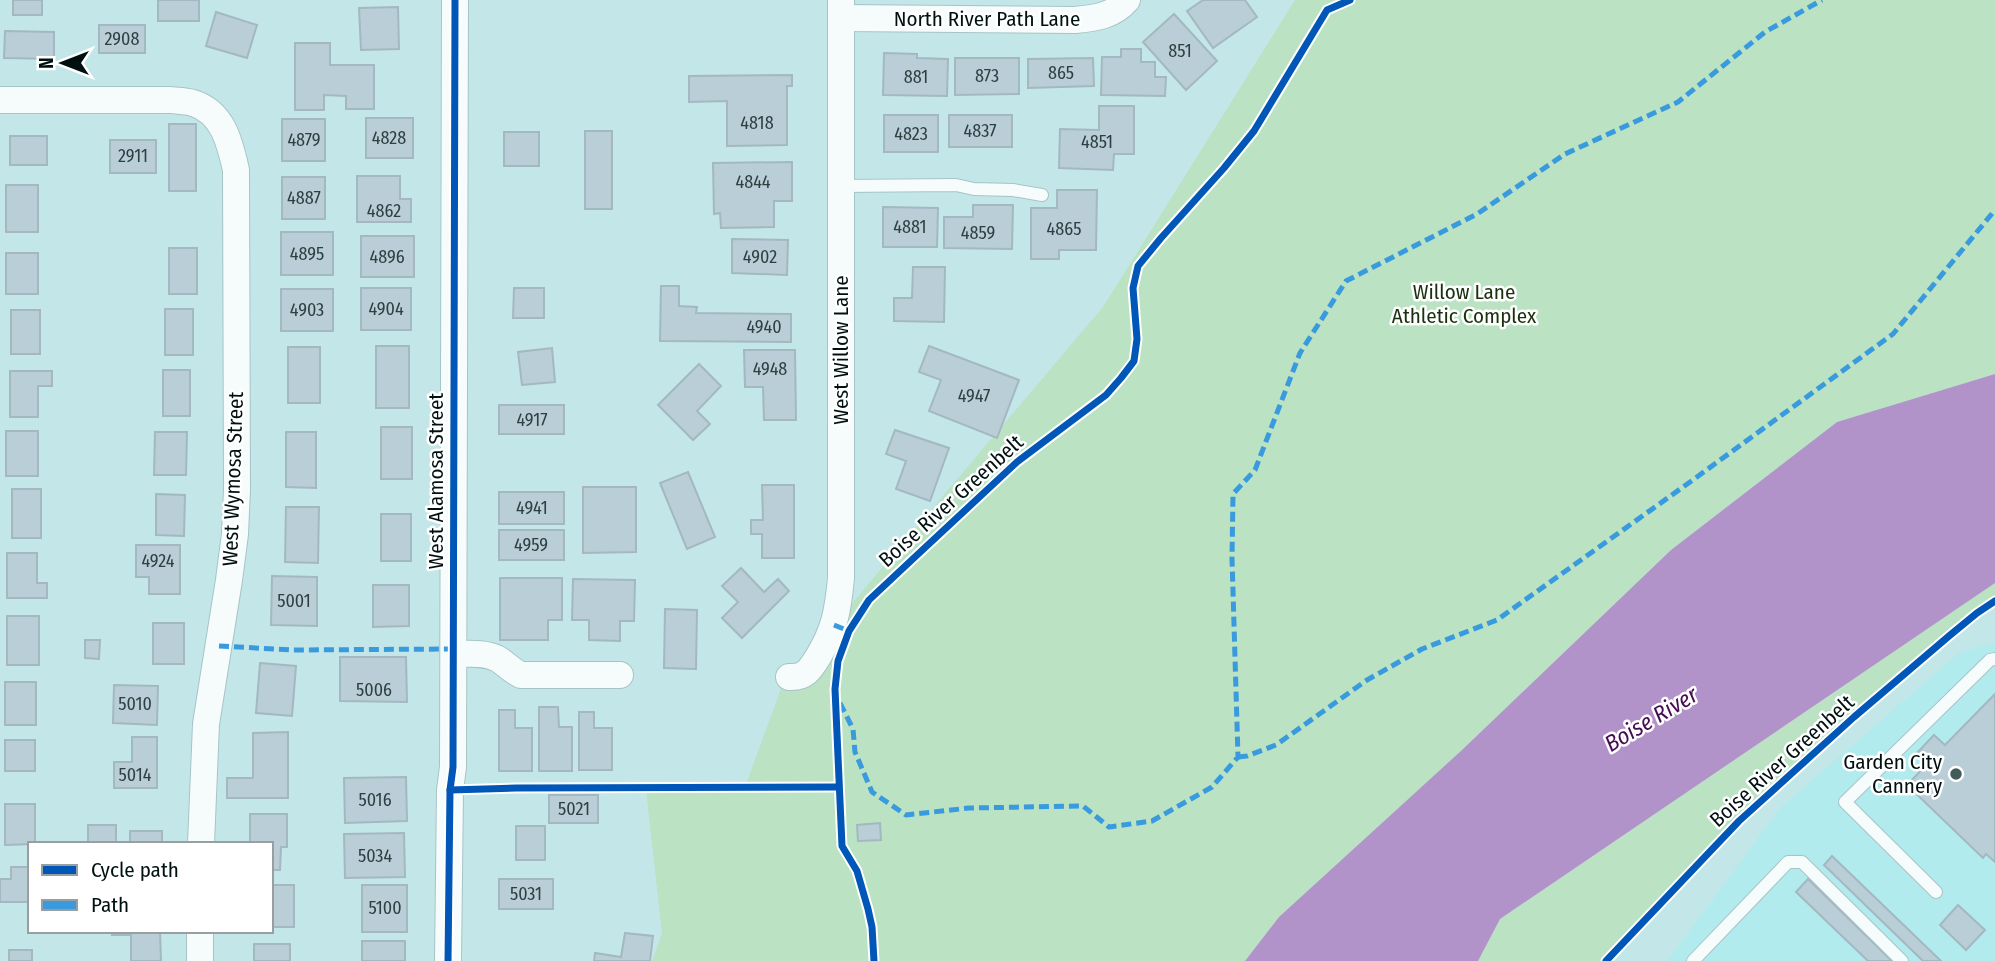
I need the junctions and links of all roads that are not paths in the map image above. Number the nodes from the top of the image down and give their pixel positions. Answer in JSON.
{"nodes":[{"id":1,"x":455,"y":0,"type":"edge"},
{"id":2,"x":1127,"y":0,"type":"edge"},
{"id":3,"x":841,"y":9,"type":"edge"},
{"id":4,"x":0,"y":100,"type":"edge"},
{"id":5,"x":841,"y":186,"type":"junction"},
{"id":6,"x":1042,"y":195,"type":"dead end"},
{"id":7,"x":454,"y":654,"type":"junction"},
{"id":8,"x":1995,"y":659,"type":"edge"},
{"id":9,"x":620,"y":675,"type":"dead end"},
{"id":10,"x":789,"y":677,"type":"dead end"},
{"id":11,"x":201,"y":842,"type":"edge"},
{"id":12,"x":1936,"y":892,"type":"dead end"},
{"id":13,"x":200,"y":933,"type":"edge"},
{"id":14,"x":200,"y":961,"type":"edge"},
{"id":15,"x":448,"y":961,"type":"edge"},
{"id":16,"x":1693,"y":961,"type":"edge"},
{"id":17,"x":1902,"y":961,"type":"edge"}],
"edges":[{"from":1,"to":7,"type":"street","name":"West Alamosa Street"},
{"from":2,"to":3,"type":"street","name":"North River Path Lane"},
{"from":3,"to":5,"type":"street","name":"West Willow Lane"},
{"from":4,"to":11,"type":"street","name":"West Wymosa Street"},
{"from":5,"to":6,"type":"lane"},
{"from":5,"to":10,"type":"street","name":"West Willow Lane"},
{"from":7,"to":9,"type":"street"},
{"from":7,"to":15,"type":"street","name":"West Alamosa Street"},
{"from":8,"to":12,"type":"lane"},
{"from":13,"to":14,"type":"street"},
{"from":16,"to":17,"type":"lane"}]}
